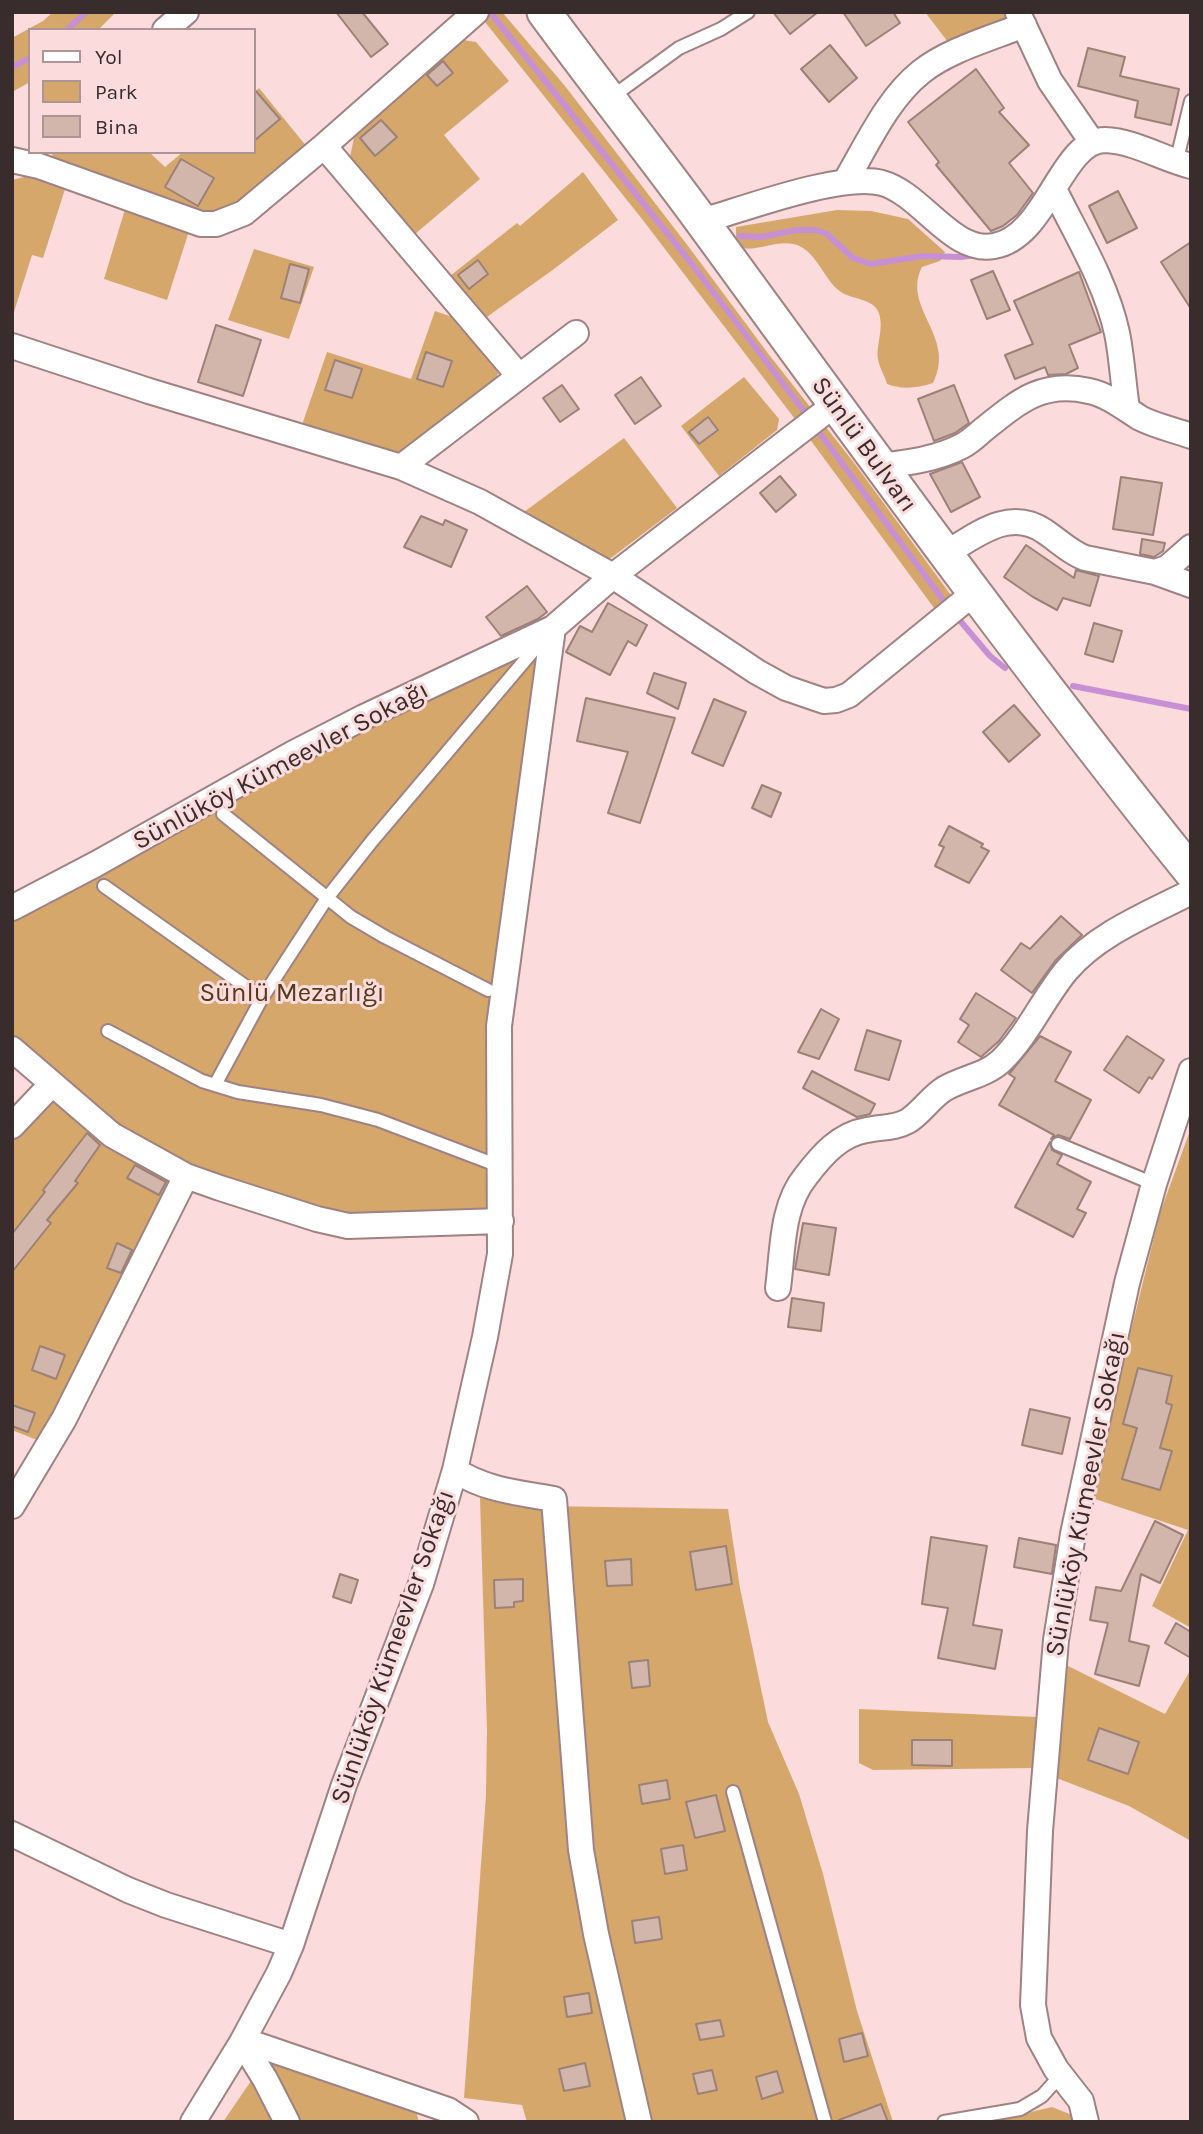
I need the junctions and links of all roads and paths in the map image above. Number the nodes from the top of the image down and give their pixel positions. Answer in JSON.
{"nodes":[{"id":1,"x":186,"y":12,"type":"edge"},
{"id":2,"x":544,"y":12,"type":"edge"},
{"id":3,"x":748,"y":12,"type":"edge"},
{"id":4,"x":472,"y":13,"type":"edge"},
{"id":5,"x":1021,"y":19,"type":"edge"},
{"id":6,"x":167,"y":28,"type":"edge"},
{"id":7,"x":609,"y":99,"type":"junction"},
{"id":8,"x":1191,"y":101,"type":"edge"},
{"id":9,"x":1093,"y":142,"type":"junction"},
{"id":10,"x":28,"y":143,"type":"edge"},
{"id":11,"x":324,"y":146,"type":"junction"},
{"id":12,"x":12,"y":157,"type":"edge"},
{"id":13,"x":1183,"y":164,"type":"edge"},
{"id":14,"x":845,"y":182,"type":"junction"},
{"id":15,"x":1054,"y":189,"type":"junction"},
{"id":16,"x":702,"y":221,"type":"junction"},
{"id":17,"x":576,"y":332,"type":"dead end"},
{"id":18,"x":12,"y":346,"type":"edge"},
{"id":19,"x":519,"y":376,"type":"junction"},
{"id":20,"x":834,"y":405,"type":"junction"},
{"id":21,"x":1127,"y":408,"type":"junction"},
{"id":22,"x":1191,"y":436,"type":"edge"},
{"id":23,"x":880,"y":466,"type":"junction"},
{"id":24,"x":401,"y":467,"type":"junction"},
{"id":25,"x":1191,"y":547,"type":"edge"},
{"id":26,"x":945,"y":554,"type":"junction"},
{"id":27,"x":1155,"y":572,"type":"junction"},
{"id":28,"x":613,"y":576,"type":"junction"},
{"id":29,"x":1191,"y":585,"type":"edge"},
{"id":30,"x":974,"y":593,"type":"junction"},
{"id":31,"x":553,"y":628,"type":"junction"},
{"id":32,"x":223,"y":814,"type":"dead end"},
{"id":33,"x":1191,"y":872,"type":"edge"},
{"id":34,"x":104,"y":886,"type":"dead end"},
{"id":35,"x":1191,"y":892,"type":"edge"},
{"id":36,"x":327,"y":898,"type":"junction"},
{"id":37,"x":12,"y":908,"type":"edge"},
{"id":38,"x":488,"y":990,"type":"dead end"},
{"id":39,"x":262,"y":998,"type":"junction"},
{"id":40,"x":108,"y":1031,"type":"dead end"},
{"id":41,"x":12,"y":1049,"type":"edge"},
{"id":42,"x":1191,"y":1071,"type":"edge"},
{"id":43,"x":51,"y":1085,"type":"junction"},
{"id":44,"x":215,"y":1085,"type":"junction"},
{"id":45,"x":12,"y":1126,"type":"edge"},
{"id":46,"x":1058,"y":1144,"type":"dead end"},
{"id":47,"x":499,"y":1167,"type":"junction"},
{"id":48,"x":186,"y":1176,"type":"junction"},
{"id":49,"x":1154,"y":1184,"type":"junction"},
{"id":50,"x":501,"y":1221,"type":"junction"},
{"id":51,"x":778,"y":1288,"type":"dead end"},
{"id":52,"x":455,"y":1470,"type":"junction"},
{"id":53,"x":12,"y":1506,"type":"edge"},
{"id":54,"x":733,"y":1793,"type":"dead end"},
{"id":55,"x":12,"y":1834,"type":"edge"},
{"id":56,"x":291,"y":1945,"type":"junction"},
{"id":57,"x":242,"y":2041,"type":"junction"},
{"id":58,"x":1061,"y":2075,"type":"junction"},
{"id":59,"x":193,"y":2122,"type":"edge"},
{"id":60,"x":287,"y":2122,"type":"edge"},
{"id":61,"x":466,"y":2122,"type":"edge"},
{"id":62,"x":639,"y":2122,"type":"edge"},
{"id":63,"x":825,"y":2122,"type":"edge"},
{"id":64,"x":944,"y":2122,"type":"edge"},
{"id":65,"x":1086,"y":2122,"type":"edge"}],
"edges":[{"from":1,"to":6,"type":"street"},
{"from":2,"to":7,"type":"main road","name":"Sünlü Bulvarı"},
{"from":3,"to":7,"type":"lane"},
{"from":4,"to":11,"type":"street"},
{"from":5,"to":9,"type":"street"},
{"from":5,"to":14,"type":"street"},
{"from":7,"to":16,"type":"main road","name":"Sünlü Bulvarı"},
{"from":8,"to":13,"type":"lane"},
{"from":9,"to":13,"type":"street"},
{"from":9,"to":15,"type":"street"},
{"from":10,"to":12,"type":"street"},
{"from":11,"to":12,"type":"street"},
{"from":11,"to":19,"type":"street"},
{"from":14,"to":15,"type":"street"},
{"from":14,"to":16,"type":"street"},
{"from":15,"to":21,"type":"street"},
{"from":16,"to":20,"type":"main road","name":"Sünlü Bulvarı"},
{"from":17,"to":19,"type":"street"},
{"from":18,"to":24,"type":"street"},
{"from":19,"to":24,"type":"street"},
{"from":20,"to":23,"type":"main road","name":"Sünlü Bulvarı"},
{"from":20,"to":28,"type":"street","name":"Sünlüköy Kümeevler Sokağı"},
{"from":21,"to":22,"type":"street"},
{"from":21,"to":23,"type":"street"},
{"from":23,"to":26,"type":"main road","name":"Sünlü Bulvarı"},
{"from":24,"to":28,"type":"street"},
{"from":25,"to":27,"type":"street"},
{"from":26,"to":27,"type":"street"},
{"from":26,"to":30,"type":"main road","name":"Sünlü Bulvarı"},
{"from":27,"to":29,"type":"street"},
{"from":28,"to":30,"type":"street"},
{"from":28,"to":31,"type":"street","name":"Sünlüköy Kümeevler Sokağı"},
{"from":30,"to":33,"type":"main road","name":"Sünlü Bulvarı"},
{"from":31,"to":36,"type":"lane"},
{"from":31,"to":37,"type":"street","name":"Sünlüköy Kümeevler Sokağı"},
{"from":31,"to":47,"type":"street","name":"Sünlüköy Kümeevler Sokağı"},
{"from":32,"to":36,"type":"lane"},
{"from":34,"to":39,"type":"lane"},
{"from":35,"to":51,"type":"street"},
{"from":36,"to":38,"type":"lane"},
{"from":36,"to":39,"type":"lane"},
{"from":39,"to":44,"type":"lane"},
{"from":40,"to":44,"type":"lane"},
{"from":41,"to":43,"type":"street"},
{"from":42,"to":49,"type":"street","name":"Sünlüköy Kümeevler Sokağı"},
{"from":43,"to":45,"type":"street"},
{"from":43,"to":48,"type":"street"},
{"from":44,"to":47,"type":"lane"},
{"from":46,"to":49,"type":"lane"},
{"from":47,"to":50,"type":"street","name":"Sünlüköy Kümeevler Sokağı"},
{"from":48,"to":50,"type":"street"},
{"from":48,"to":53,"type":"street"},
{"from":49,"to":58,"type":"street","name":"Sünlüköy Kümeevler Sokağı"},
{"from":50,"to":52,"type":"street","name":"Sünlüköy Kümeevler Sokağı"},
{"from":52,"to":56,"type":"street","name":"Sünlüköy Kümeevler Sokağı"},
{"from":52,"to":62,"type":"street"},
{"from":54,"to":63,"type":"lane"},
{"from":55,"to":56,"type":"street"},
{"from":56,"to":57,"type":"street","name":"Sünlüköy Kümeevler Sokağı"},
{"from":57,"to":59,"type":"street","name":"Sünlüköy Kümeevler Sokağı"},
{"from":57,"to":60,"type":"street"},
{"from":57,"to":61,"type":"street"},
{"from":58,"to":64,"type":"lane"},
{"from":58,"to":65,"type":"street","name":"Sünlüköy Kümeevler Sokağı"}]}
